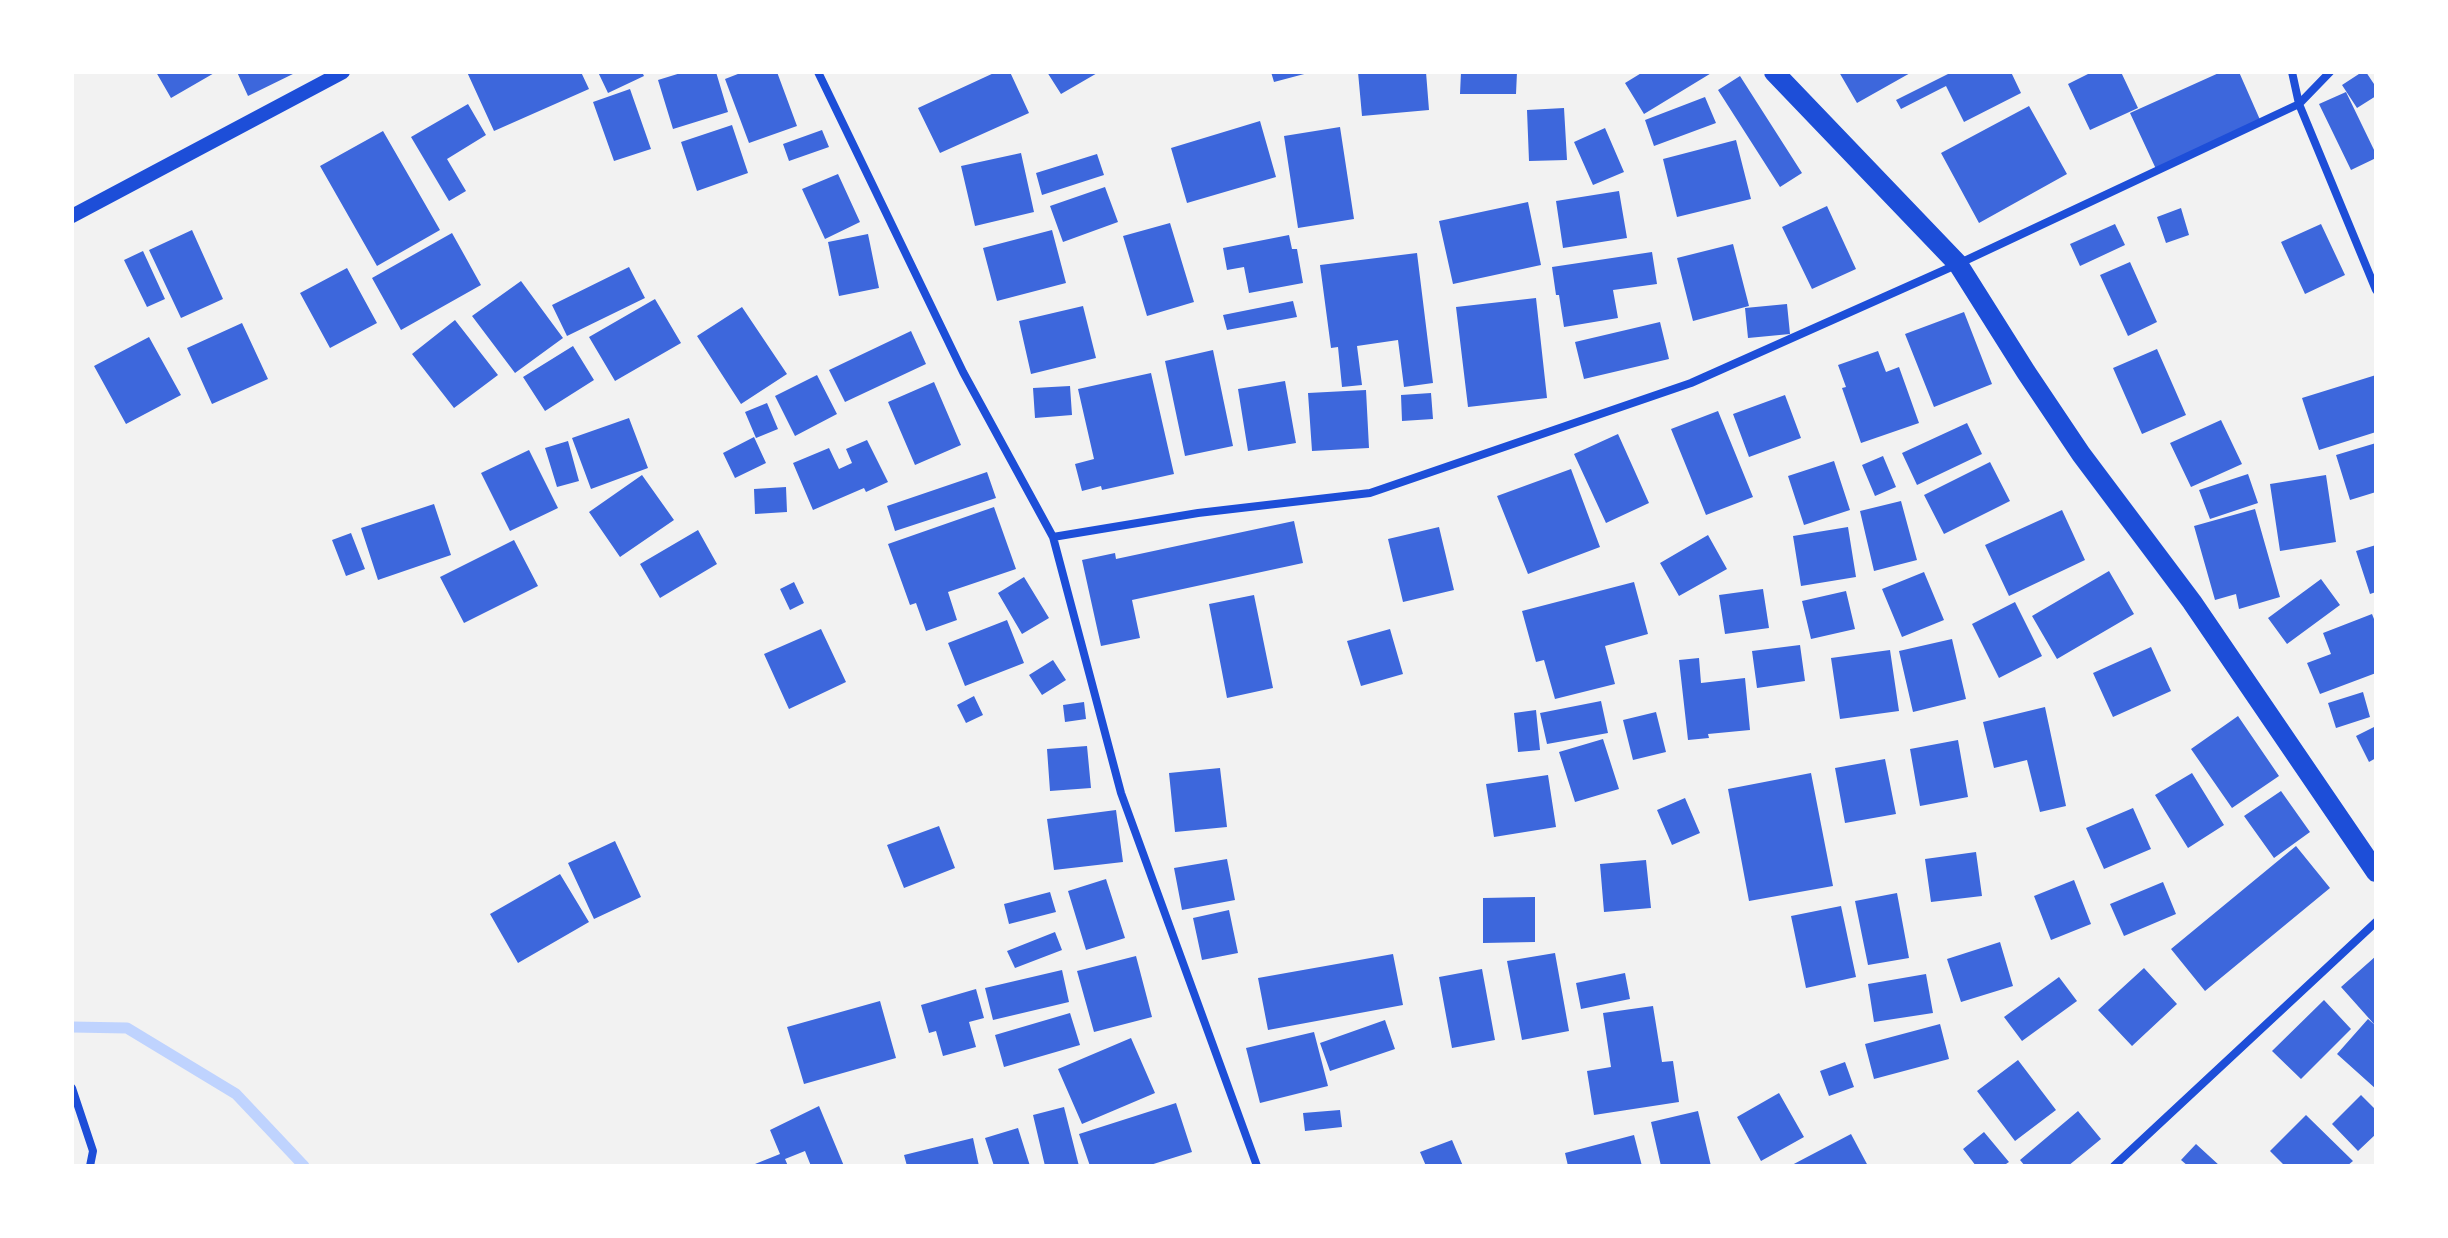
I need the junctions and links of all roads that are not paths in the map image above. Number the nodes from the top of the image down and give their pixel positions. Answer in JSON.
{"nodes":[{"id":1,"x":343,"y":72,"type":"edge"},
{"id":2,"x":818,"y":72,"type":"edge"},
{"id":3,"x":1774,"y":72,"type":"edge"},
{"id":4,"x":2292,"y":72,"type":"edge"},
{"id":5,"x":2330,"y":72,"type":"edge"},
{"id":6,"x":2299,"y":104,"type":"junction"},
{"id":7,"x":72,"y":216,"type":"edge"},
{"id":8,"x":1958,"y":264,"type":"junction"},
{"id":9,"x":2376,"y":288,"type":"edge"},
{"id":10,"x":1053,"y":537,"type":"junction"},
{"id":11,"x":2376,"y":872,"type":"edge"},
{"id":12,"x":2376,"y":922,"type":"edge"},
{"id":13,"x":72,"y":1088,"type":"edge"},
{"id":14,"x":90,"y":1166,"type":"edge"},
{"id":15,"x":1257,"y":1166,"type":"edge"},
{"id":16,"x":2114,"y":1166,"type":"edge"}],
"edges":[{"from":1,"to":7,"type":"street"},
{"from":2,"to":10,"type":"street"},
{"from":3,"to":8,"type":"main road"},
{"from":4,"to":6,"type":"street"},
{"from":5,"to":6,"type":"street"},
{"from":6,"to":8,"type":"street"},
{"from":6,"to":9,"type":"street"},
{"from":8,"to":10,"type":"street"},
{"from":8,"to":11,"type":"main road"},
{"from":10,"to":15,"type":"street"},
{"from":12,"to":16,"type":"street"},
{"from":13,"to":14,"type":"street"}]}
